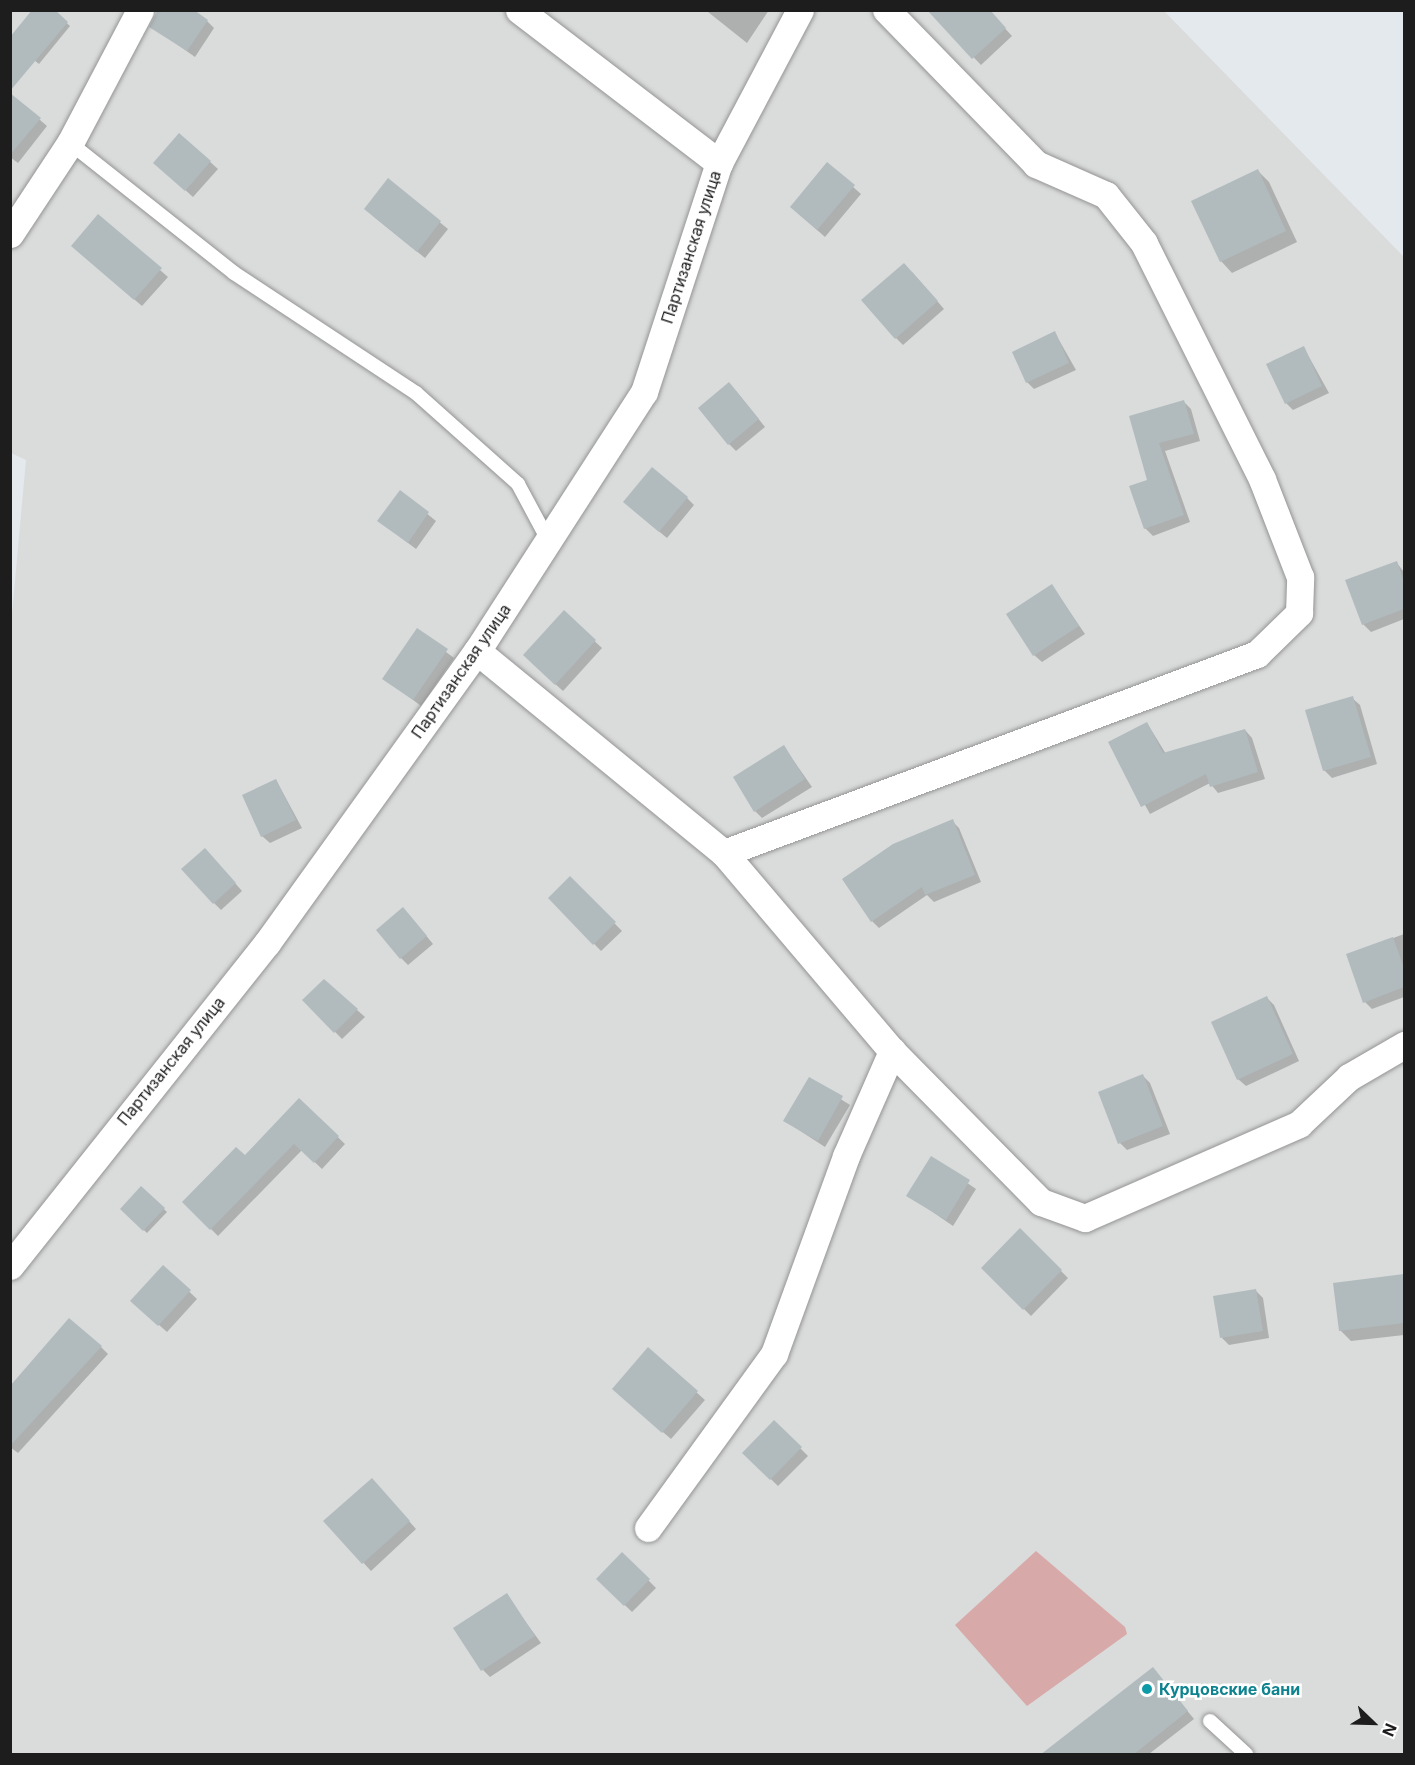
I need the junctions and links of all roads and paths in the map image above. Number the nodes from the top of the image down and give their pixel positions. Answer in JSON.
{"nodes":[{"id":1,"x":140,"y":10,"type":"edge"},
{"id":2,"x":519,"y":10,"type":"edge"},
{"id":3,"x":800,"y":10,"type":"edge"},
{"id":4,"x":886,"y":10,"type":"edge"},
{"id":5,"x":70,"y":143,"type":"junction"},
{"id":6,"x":719,"y":163,"type":"junction"},
{"id":7,"x":10,"y":234,"type":"edge"},
{"id":8,"x":548,"y":540,"type":"junction"},
{"id":9,"x":477,"y":651,"type":"junction"},
{"id":10,"x":724,"y":853,"type":"junction"},
{"id":11,"x":1404,"y":1045,"type":"edge"},
{"id":12,"x":892,"y":1051,"type":"junction"},
{"id":13,"x":10,"y":1266,"type":"edge"},
{"id":14,"x":648,"y":1528,"type":"dead end"},
{"id":15,"x":1210,"y":1721,"type":"dead end"},
{"id":16,"x":1246,"y":1755,"type":"edge"}],
"edges":[{"from":1,"to":5,"type":"street"},
{"from":2,"to":6,"type":"street"},
{"from":3,"to":6,"type":"street","name":"Партизанская улица"},
{"from":4,"to":10,"type":"street"},
{"from":5,"to":7,"type":"street"},
{"from":5,"to":8,"type":"lane"},
{"from":6,"to":8,"type":"street","name":"Партизанская улица"},
{"from":8,"to":9,"type":"street","name":"Партизанская улица"},
{"from":9,"to":10,"type":"street"},
{"from":9,"to":13,"type":"street","name":"Партизанская улица"},
{"from":10,"to":12,"type":"street"},
{"from":11,"to":12,"type":"street"},
{"from":12,"to":14,"type":"street"},
{"from":15,"to":16,"type":"lane"}]}
